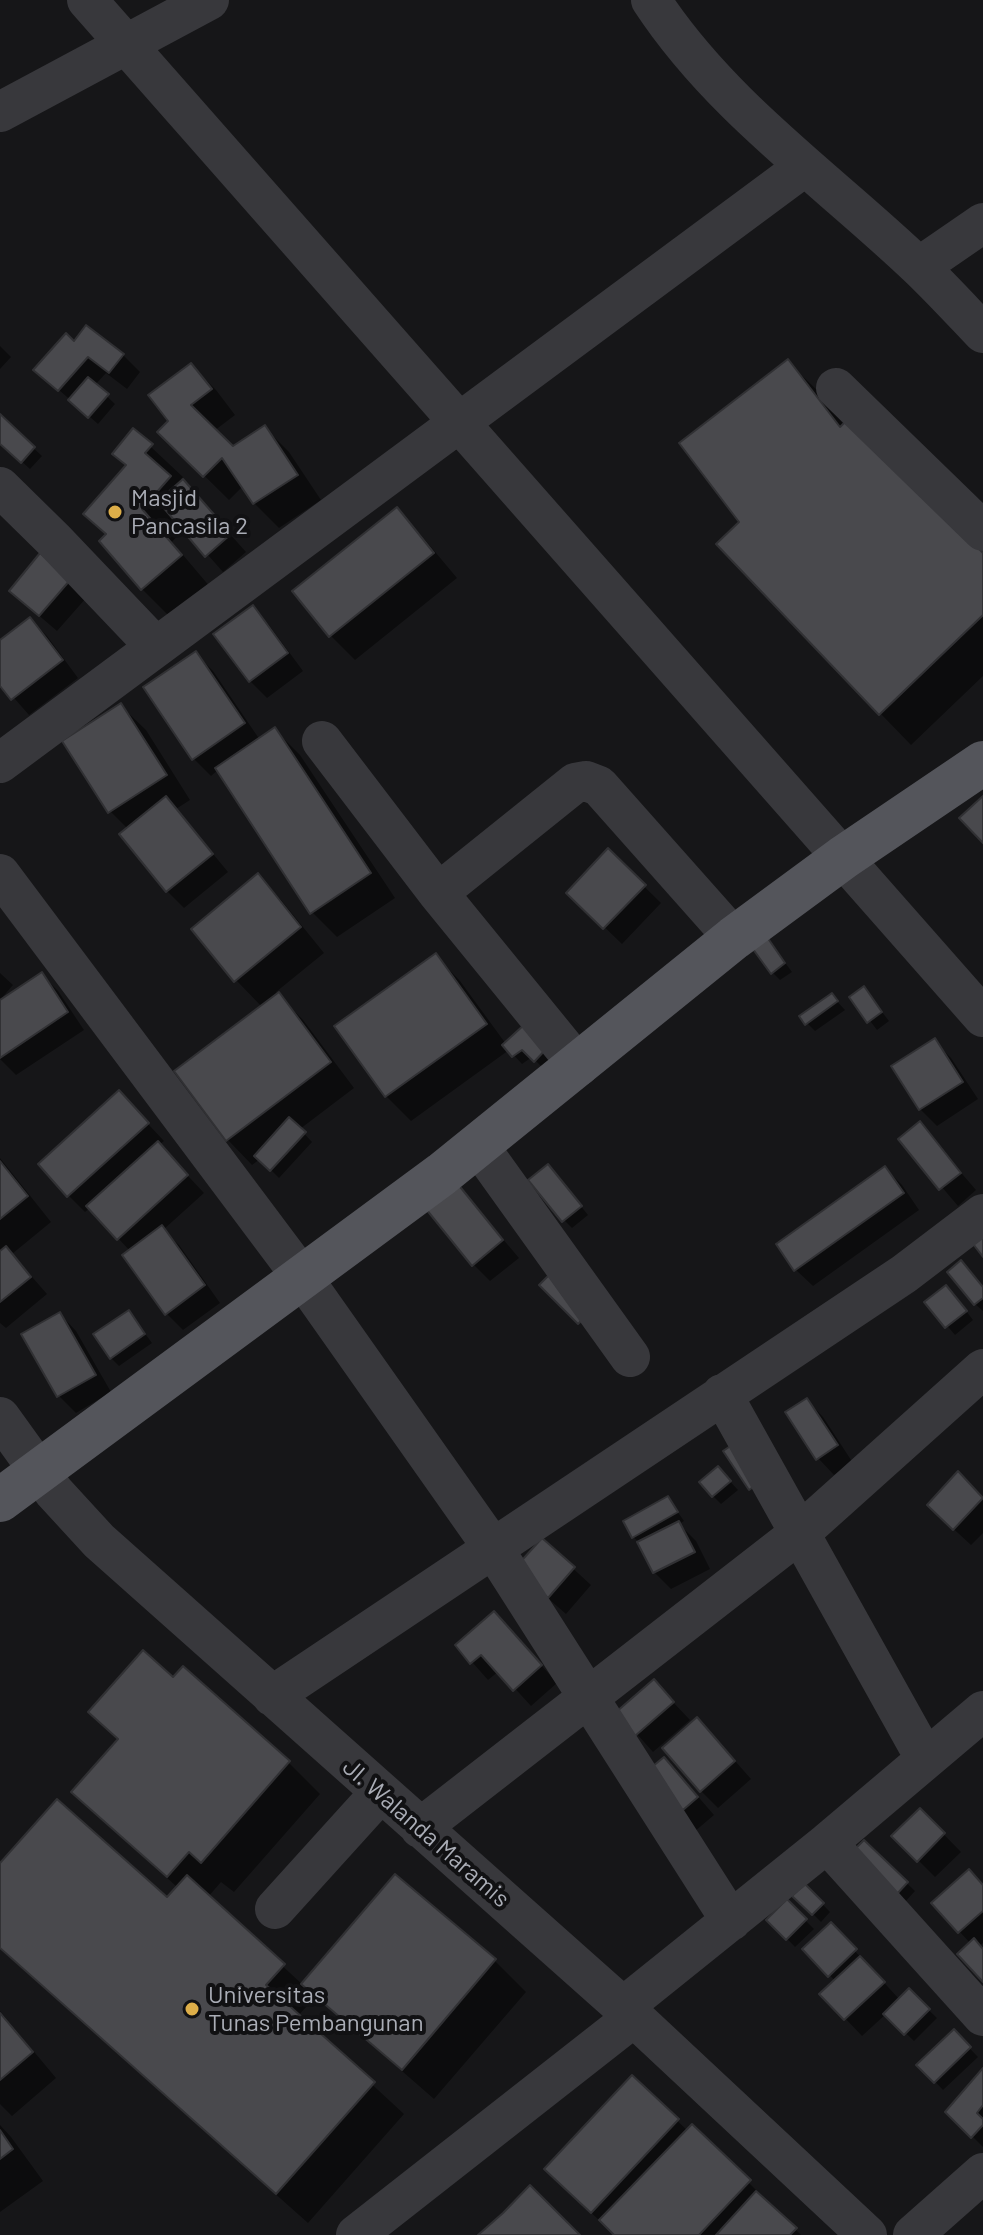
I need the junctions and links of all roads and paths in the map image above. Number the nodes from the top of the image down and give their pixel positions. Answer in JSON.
{"nodes":[{"id":1,"x":87,"y":0,"type":"edge"},
{"id":2,"x":209,"y":0,"type":"edge"},
{"id":3,"x":651,"y":0,"type":"edge"},
{"id":4,"x":125,"y":45,"type":"junction"},
{"id":5,"x":0,"y":112,"type":"edge"},
{"id":6,"x":804,"y":167,"type":"junction"},
{"id":7,"x":983,"y":223,"type":"edge"},
{"id":8,"x":919,"y":267,"type":"junction"},
{"id":9,"x":983,"y":333,"type":"edge"},
{"id":10,"x":836,"y":388,"type":"dead end"},
{"id":11,"x":460,"y":422,"type":"junction"},
{"id":12,"x":0,"y":487,"type":"edge"},
{"id":13,"x":983,"y":531,"type":"edge"},
{"id":14,"x":156,"y":647,"type":"junction"},
{"id":15,"x":322,"y":741,"type":"dead end"},
{"id":16,"x":0,"y":763,"type":"edge"},
{"id":17,"x":983,"y":763,"type":"edge"},
{"id":18,"x":844,"y":857,"type":"junction"},
{"id":19,"x":0,"y":874,"type":"edge"},
{"id":20,"x":438,"y":893,"type":"junction"},
{"id":21,"x":734,"y":938,"type":"junction"},
{"id":22,"x":983,"y":1017,"type":"edge"},
{"id":23,"x":579,"y":1066,"type":"junction"},
{"id":24,"x":478,"y":1145,"type":"junction"},
{"id":25,"x":983,"y":1214,"type":"edge"},
{"id":26,"x":302,"y":1277,"type":"junction"},
{"id":27,"x":630,"y":1357,"type":"dead end"},
{"id":28,"x":983,"y":1369,"type":"edge"},
{"id":29,"x":722,"y":1394,"type":"junction"},
{"id":30,"x":0,"y":1417,"type":"edge"},
{"id":31,"x":40,"y":1471,"type":"junction"},
{"id":32,"x":0,"y":1500,"type":"edge"},
{"id":33,"x":801,"y":1532,"type":"junction"},
{"id":34,"x":493,"y":1548,"type":"junction"},
{"id":35,"x":272,"y":1696,"type":"junction"},
{"id":36,"x":589,"y":1697,"type":"junction"},
{"id":37,"x":975,"y":1732,"type":"edge"},
{"id":38,"x":925,"y":1758,"type":"junction"},
{"id":39,"x":380,"y":1793,"type":"junction"},
{"id":40,"x":420,"y":1828,"type":"junction"},
{"id":41,"x":827,"y":1843,"type":"junction"},
{"id":42,"x":275,"y":1909,"type":"dead end"},
{"id":43,"x":731,"y":1921,"type":"junction"},
{"id":44,"x":629,"y":2012,"type":"junction"},
{"id":45,"x":983,"y":2016,"type":"edge"},
{"id":46,"x":983,"y":2173,"type":"edge"},
{"id":47,"x":383,"y":2227,"type":"edge"},
{"id":48,"x":867,"y":2235,"type":"edge"},
{"id":49,"x":913,"y":2235,"type":"edge"}],
"edges":[{"from":1,"to":4,"type":"street"},
{"from":2,"to":4,"type":"street"},
{"from":3,"to":6,"type":"street"},
{"from":4,"to":5,"type":"street"},
{"from":4,"to":11,"type":"street"},
{"from":6,"to":8,"type":"street"},
{"from":6,"to":11,"type":"street"},
{"from":7,"to":8,"type":"street"},
{"from":8,"to":9,"type":"street"},
{"from":10,"to":13,"type":"street"},
{"from":11,"to":14,"type":"street"},
{"from":11,"to":18,"type":"street"},
{"from":12,"to":14,"type":"street"},
{"from":14,"to":16,"type":"street"},
{"from":15,"to":20,"type":"street"},
{"from":17,"to":18,"type":"main road"},
{"from":18,"to":21,"type":"main road"},
{"from":18,"to":22,"type":"street"},
{"from":19,"to":26,"type":"street"},
{"from":20,"to":21,"type":"street"},
{"from":20,"to":23,"type":"street"},
{"from":21,"to":23,"type":"main road"},
{"from":23,"to":24,"type":"main road"},
{"from":24,"to":26,"type":"main road"},
{"from":24,"to":27,"type":"street"},
{"from":25,"to":29,"type":"street"},
{"from":26,"to":31,"type":"main road"},
{"from":26,"to":34,"type":"street"},
{"from":28,"to":33,"type":"street"},
{"from":29,"to":33,"type":"street"},
{"from":29,"to":34,"type":"street"},
{"from":30,"to":31,"type":"street","name":"Jl. Walanda Maramis"},
{"from":31,"to":32,"type":"main road"},
{"from":31,"to":35,"type":"street","name":"Jl. Walanda Maramis"},
{"from":33,"to":36,"type":"street"},
{"from":33,"to":38,"type":"street"},
{"from":34,"to":35,"type":"street"},
{"from":34,"to":36,"type":"street"},
{"from":35,"to":39,"type":"street","name":"Jl. Walanda Maramis"},
{"from":36,"to":40,"type":"street"},
{"from":36,"to":43,"type":"street"},
{"from":37,"to":38,"type":"street"},
{"from":38,"to":41,"type":"street"},
{"from":39,"to":40,"type":"street","name":"Jl. Walanda Maramis"},
{"from":39,"to":42,"type":"street"},
{"from":40,"to":44,"type":"street","name":"Jl. Walanda Maramis"},
{"from":41,"to":43,"type":"street"},
{"from":41,"to":45,"type":"street"},
{"from":43,"to":44,"type":"street"},
{"from":44,"to":47,"type":"street"},
{"from":44,"to":48,"type":"street","name":"Jl. Walanda Maramis"},
{"from":46,"to":49,"type":"street"}]}
